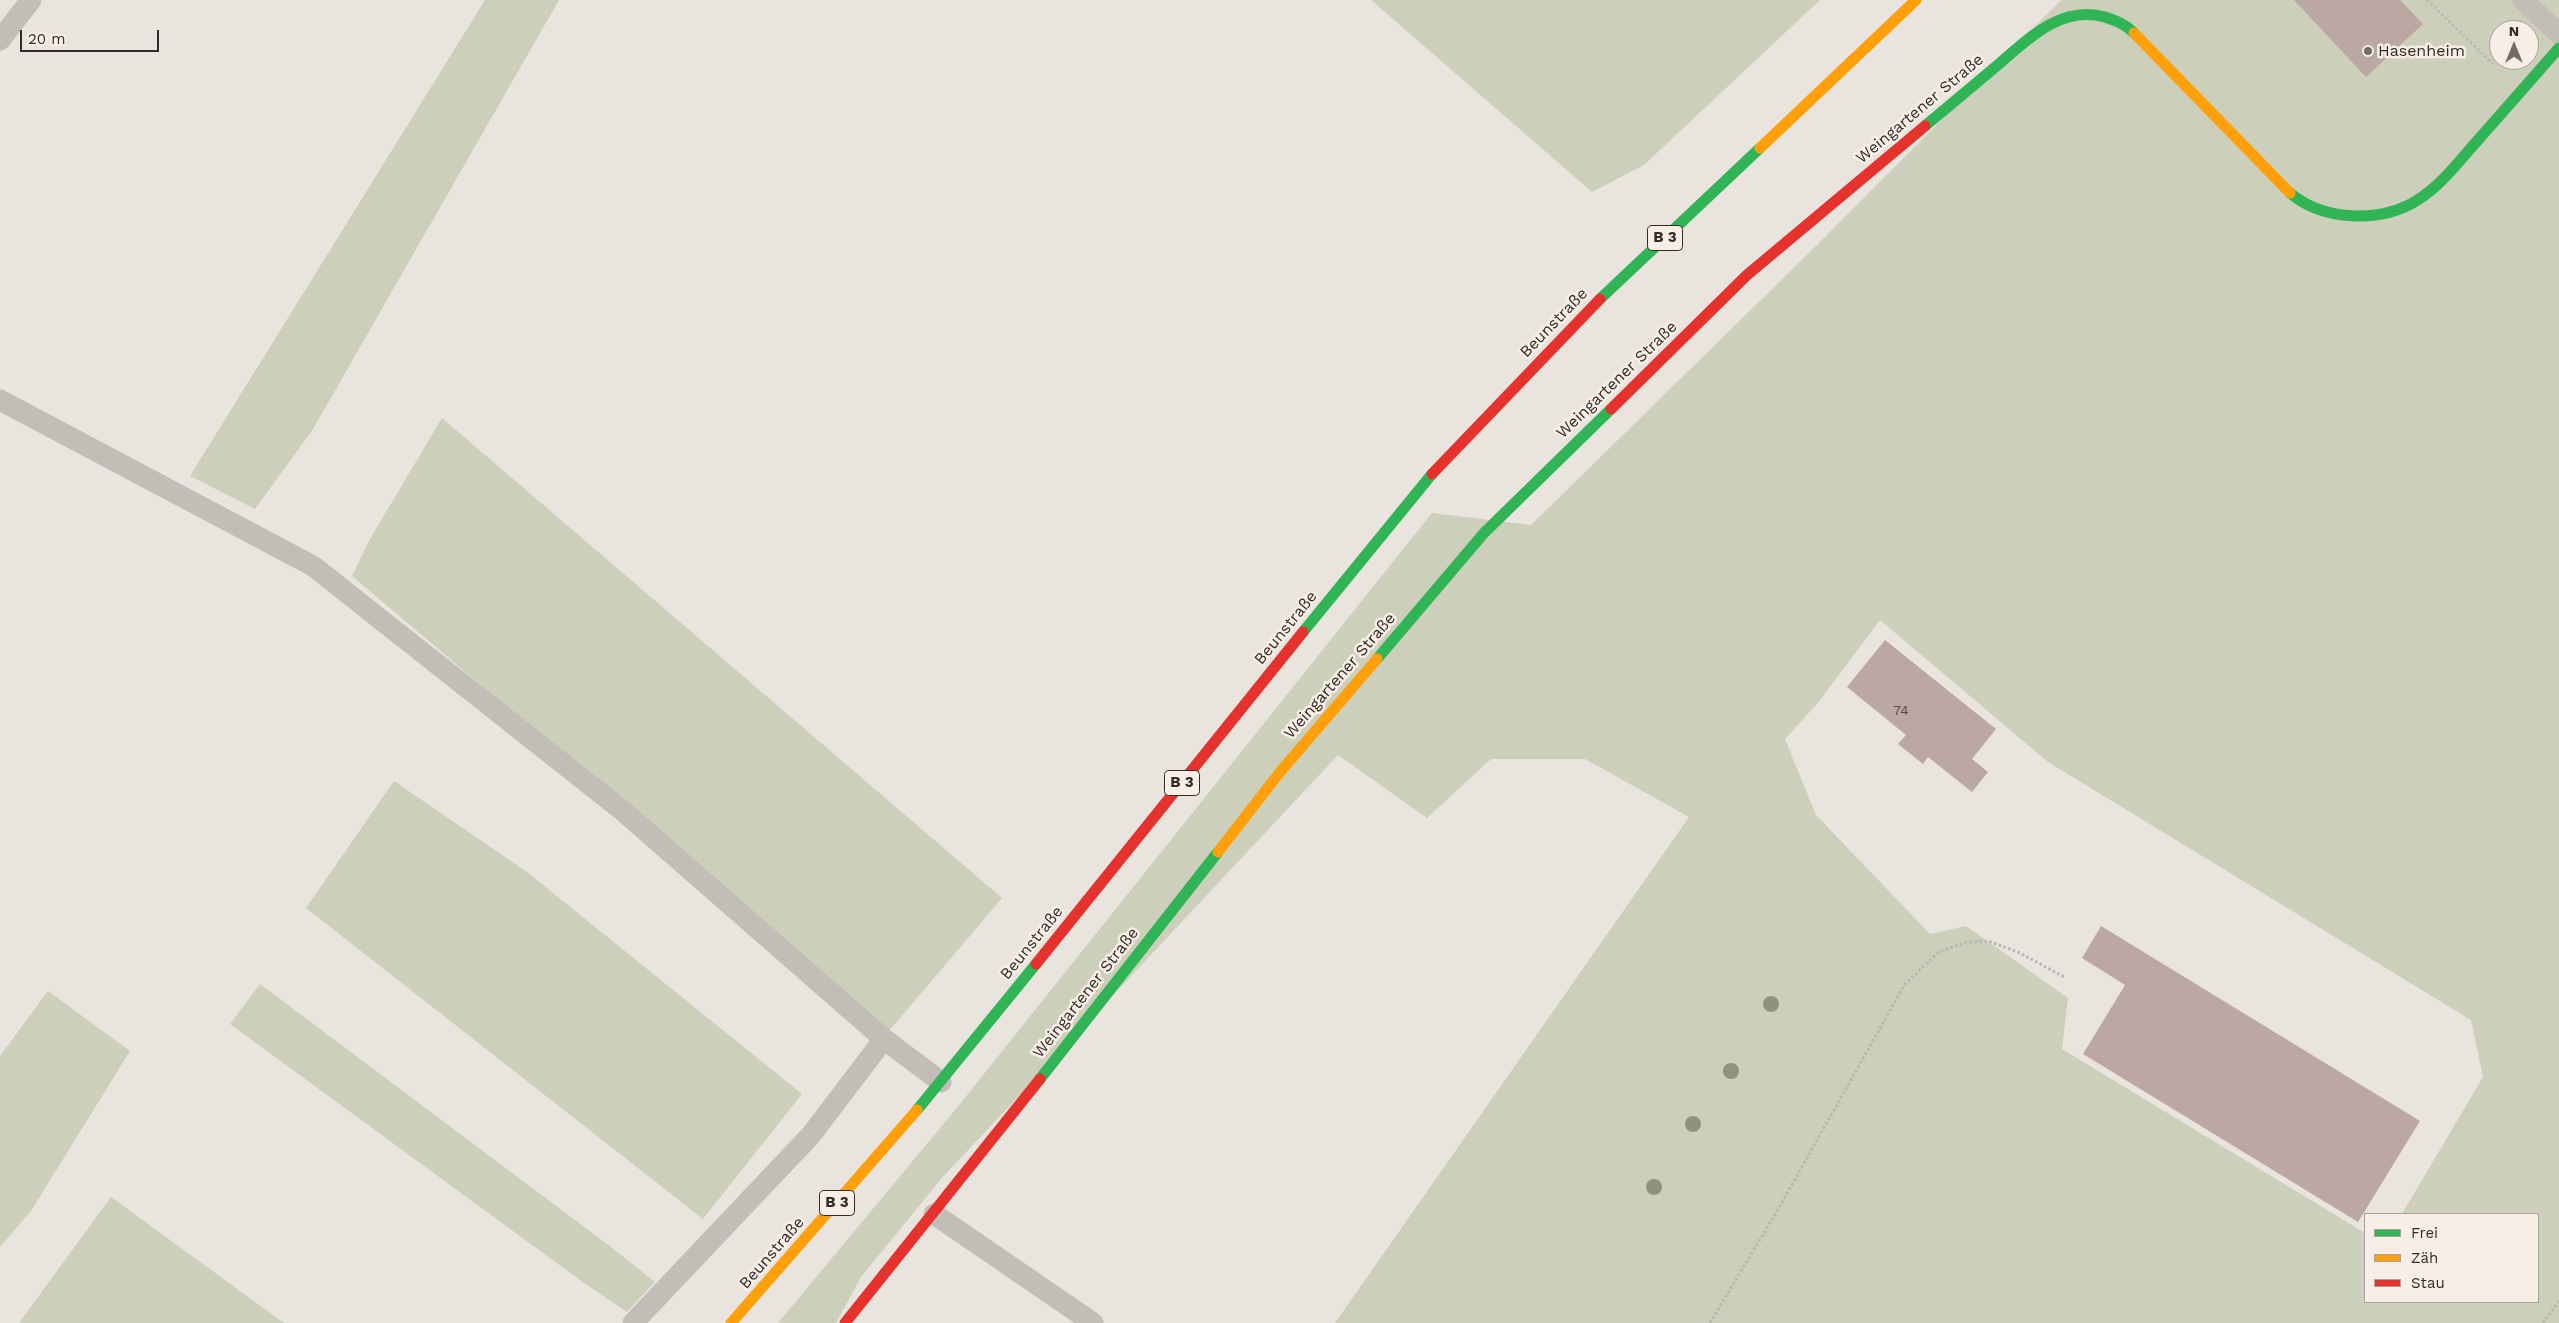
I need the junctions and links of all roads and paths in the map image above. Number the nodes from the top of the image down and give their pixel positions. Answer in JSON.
{"nodes":[{"id":1,"x":31,"y":0,"type":"edge"},
{"id":2,"x":1916,"y":0,"type":"edge"},
{"id":3,"x":2427,"y":0,"type":"edge"},
{"id":4,"x":2523,"y":0,"type":"edge"},
{"id":5,"x":2559,"y":34,"type":"edge"},
{"id":6,"x":0,"y":40,"type":"edge"},
{"id":7,"x":2559,"y":48,"type":"edge"},
{"id":8,"x":2521,"y":90,"type":"junction"},
{"id":9,"x":0,"y":400,"type":"edge"},
{"id":10,"x":2066,"y":978,"type":"dead end"},
{"id":11,"x":884,"y":1039,"type":"junction"},
{"id":12,"x":941,"y":1082,"type":"junction"},
{"id":13,"x":934,"y":1214,"type":"junction"},
{"id":14,"x":2559,"y":1301,"type":"edge"},
{"id":15,"x":633,"y":1323,"type":"edge"},
{"id":16,"x":731,"y":1323,"type":"edge"},
{"id":17,"x":845,"y":1323,"type":"edge"},
{"id":18,"x":1093,"y":1323,"type":"edge"},
{"id":19,"x":1710,"y":1323,"type":"edge"},
{"id":20,"x":2543,"y":1323,"type":"edge"}],
"edges":[{"from":1,"to":6,"type":"lane"},
{"from":2,"to":12,"type":"street","name":"Beunstraße","number":"B 3"},
{"from":3,"to":8,"type":"path"},
{"from":4,"to":5,"type":"lane"},
{"from":7,"to":8,"type":"street","name":"Weingartener Straße"},
{"from":8,"to":13,"type":"street","name":"Weingartener Straße"},
{"from":9,"to":11,"type":"lane"},
{"from":10,"to":19,"type":"path"},
{"from":11,"to":12,"type":"lane"},
{"from":11,"to":15,"type":"lane"},
{"from":12,"to":16,"type":"street","name":"Beunstraße","number":"B 3"},
{"from":13,"to":17,"type":"street","name":"Weingartener Straße"},
{"from":13,"to":18,"type":"lane"},
{"from":14,"to":20,"type":"path"}]}
